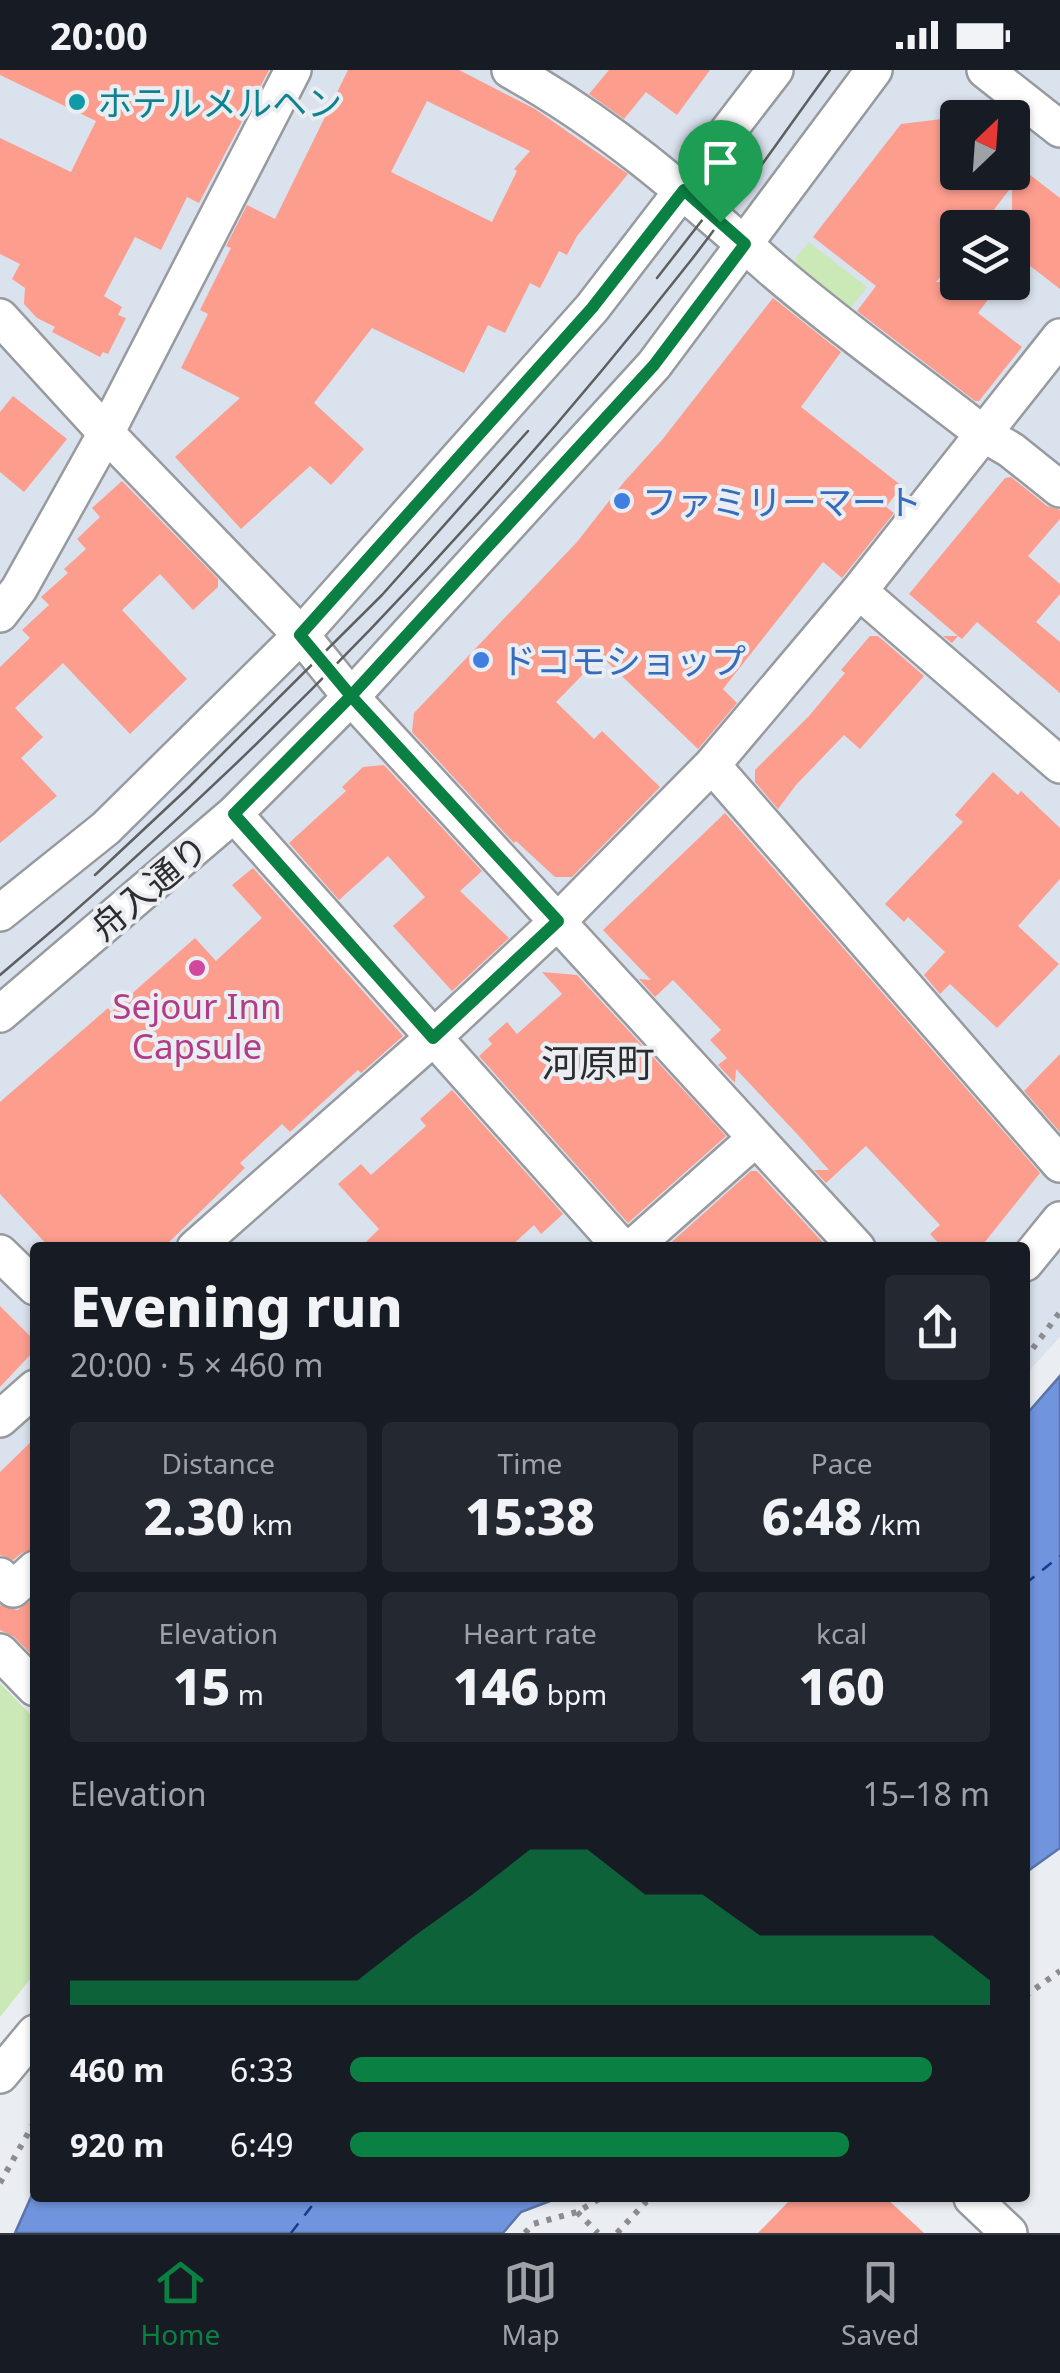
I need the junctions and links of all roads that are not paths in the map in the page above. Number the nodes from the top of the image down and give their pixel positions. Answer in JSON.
{"nodes":[{"id":1,"x":293,"y":70,"type":"edge"},
{"id":2,"x":510,"y":70,"type":"edge"},
{"id":3,"x":775,"y":70,"type":"edge"},
{"id":4,"x":874,"y":70,"type":"edge"},
{"id":5,"x":985,"y":70,"type":"edge"},
{"id":6,"x":1060,"y":130,"type":"edge"},
{"id":7,"x":684,"y":190,"type":"junction"},
{"id":8,"x":745,"y":244,"type":"junction"},
{"id":9,"x":0,"y":318,"type":"edge"},
{"id":10,"x":1060,"y":338,"type":"edge"},
{"id":11,"x":106,"y":433,"type":"junction"},
{"id":12,"x":982,"y":433,"type":"junction"},
{"id":13,"x":1060,"y":489,"type":"edge"},
{"id":14,"x":859,"y":591,"type":"junction"},
{"id":15,"x":0,"y":614,"type":"edge"},
{"id":16,"x":300,"y":635,"type":"junction"},
{"id":17,"x":351,"y":696,"type":"junction"},
{"id":18,"x":1060,"y":764,"type":"edge"},
{"id":19,"x":712,"y":765,"type":"junction"},
{"id":20,"x":234,"y":814,"type":"junction"},
{"id":21,"x":0,"y":912,"type":"edge"},
{"id":22,"x":558,"y":921,"type":"junction"},
{"id":23,"x":0,"y":1014,"type":"edge"},
{"id":24,"x":433,"y":1038,"type":"junction"},
{"id":25,"x":756,"y":1138,"type":"junction"},
{"id":26,"x":1060,"y":1164,"type":"edge"},
{"id":27,"x":1060,"y":1220,"type":"edge"},
{"id":28,"x":202,"y":1242,"type":"edge"},
{"id":29,"x":617,"y":1242,"type":"edge"},
{"id":30,"x":639,"y":1242,"type":"edge"},
{"id":31,"x":851,"y":1242,"type":"edge"},
{"id":32,"x":0,"y":1252,"type":"edge"},
{"id":33,"x":1030,"y":1257,"type":"edge"},
{"id":34,"x":30,"y":1282,"type":"edge"},
{"id":35,"x":30,"y":1392,"type":"edge"},
{"id":36,"x":0,"y":1419,"type":"edge"},
{"id":37,"x":30,"y":1574,"type":"edge"},
{"id":38,"x":0,"y":1576,"type":"edge"},
{"id":39,"x":0,"y":1652,"type":"edge"},
{"id":40,"x":30,"y":1683,"type":"edge"},
{"id":41,"x":30,"y":2039,"type":"edge"},
{"id":42,"x":0,"y":2075,"type":"edge"},
{"id":43,"x":976,"y":2202,"type":"edge"},
{"id":44,"x":1009,"y":2233,"type":"edge"}],
"edges":[{"from":1,"to":11,"type":"street"},
{"from":2,"to":7,"type":"street"},
{"from":3,"to":7,"type":"street","name":"舟入通り"},
{"from":4,"to":8,"type":"street","name":"舟入通り"},
{"from":5,"to":6,"type":"street"},
{"from":7,"to":8,"type":"street"},
{"from":7,"to":16,"type":"street","name":"舟入通り"},
{"from":8,"to":12,"type":"street"},
{"from":8,"to":17,"type":"street","name":"舟入通り"},
{"from":9,"to":11,"type":"street"},
{"from":10,"to":12,"type":"street"},
{"from":11,"to":15,"type":"street"},
{"from":11,"to":16,"type":"street"},
{"from":12,"to":13,"type":"street"},
{"from":12,"to":14,"type":"street"},
{"from":14,"to":18,"type":"street"},
{"from":14,"to":19,"type":"street"},
{"from":16,"to":17,"type":"street"},
{"from":16,"to":21,"type":"street","name":"舟入通り"},
{"from":17,"to":20,"type":"street","name":"舟入通り"},
{"from":17,"to":22,"type":"street"},
{"from":19,"to":22,"type":"street"},
{"from":19,"to":26,"type":"street"},
{"from":20,"to":23,"type":"street","name":"舟入通り"},
{"from":20,"to":24,"type":"street"},
{"from":22,"to":24,"type":"street"},
{"from":22,"to":25,"type":"street"},
{"from":24,"to":28,"type":"street"},
{"from":24,"to":29,"type":"street"},
{"from":25,"to":30,"type":"street"},
{"from":25,"to":31,"type":"street"},
{"from":27,"to":33,"type":"street"},
{"from":32,"to":34,"type":"street"},
{"from":35,"to":36,"type":"street"},
{"from":37,"to":38,"type":"street"},
{"from":39,"to":40,"type":"street"},
{"from":41,"to":42,"type":"street"},
{"from":43,"to":44,"type":"street"}]}
